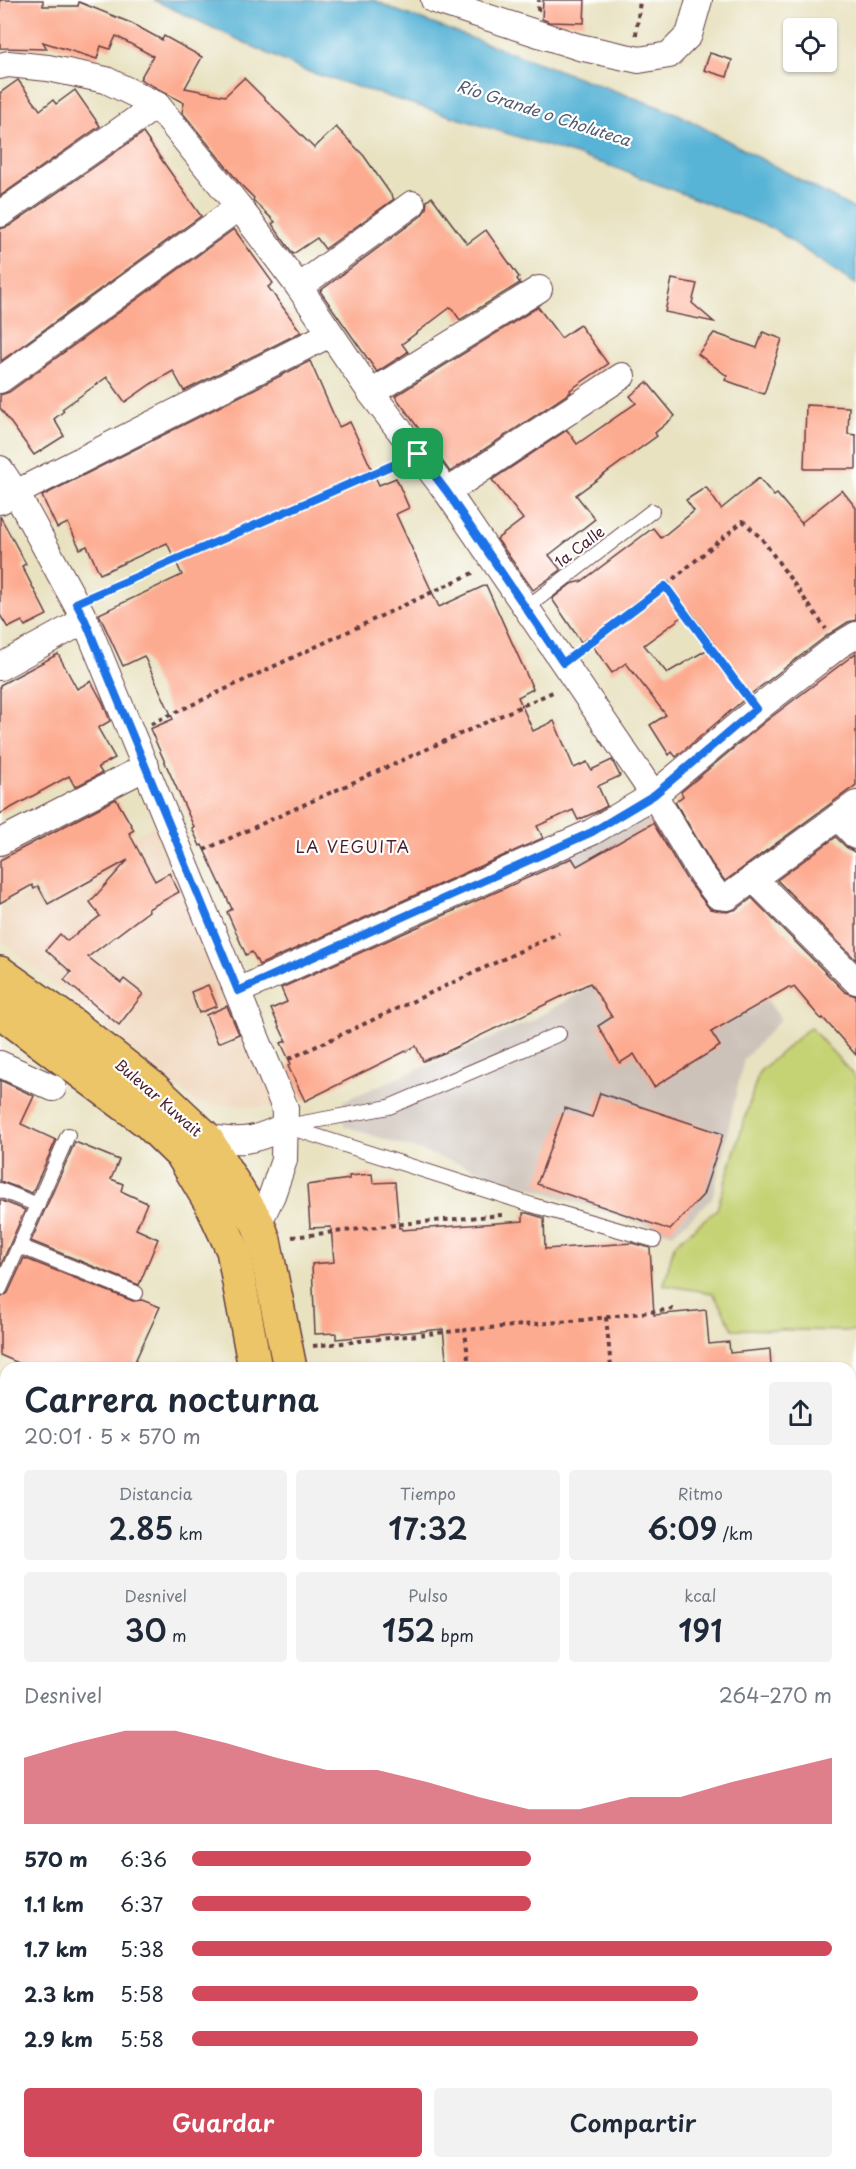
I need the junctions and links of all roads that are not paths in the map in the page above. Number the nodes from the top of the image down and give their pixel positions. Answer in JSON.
{"nodes":[{"id":1,"x":434,"y":0,"type":"edge"},
{"id":2,"x":699,"y":0,"type":"edge"},
{"id":3,"x":0,"y":66,"type":"edge"},
{"id":4,"x":157,"y":105,"type":"junction"},
{"id":5,"x":412,"y":204,"type":"dead end"},
{"id":6,"x":239,"y":207,"type":"junction"},
{"id":7,"x":0,"y":214,"type":"edge"},
{"id":8,"x":299,"y":287,"type":"junction"},
{"id":9,"x":539,"y":289,"type":"dead end"},
{"id":10,"x":330,"y":334,"type":"junction"},
{"id":11,"x":622,"y":376,"type":"dead end"},
{"id":12,"x":0,"y":380,"type":"edge"},
{"id":13,"x":370,"y":393,"type":"junction"},
{"id":14,"x":0,"y":469,"type":"edge"},
{"id":15,"x":447,"y":492,"type":"junction"},
{"id":16,"x":8,"y":497,"type":"edge"},
{"id":17,"x":652,"y":511,"type":"dead end"},
{"id":18,"x":526,"y":608,"type":"junction"},
{"id":19,"x":80,"y":612,"type":"junction"},
{"id":20,"x":847,"y":641,"type":"edge"},
{"id":21,"x":0,"y":668,"type":"edge"},
{"id":22,"x":146,"y":767,"type":"junction"},
{"id":23,"x":654,"y":795,"type":"junction"},
{"id":24,"x":847,"y":810,"type":"edge"},
{"id":25,"x":856,"y":836,"type":"edge"},
{"id":26,"x":0,"y":842,"type":"edge"},
{"id":27,"x":753,"y":878,"type":"junction"},
{"id":28,"x":0,"y":973,"type":"edge"},
{"id":29,"x":856,"y":981,"type":"edge"},
{"id":30,"x":238,"y":991,"type":"junction"},
{"id":31,"x":0,"y":1011,"type":"edge"},
{"id":32,"x":559,"y":1034,"type":"dead end"},
{"id":33,"x":0,"y":1064,"type":"edge"},
{"id":34,"x":53,"y":1088,"type":"dead end"},
{"id":35,"x":285,"y":1126,"type":"junction"},
{"id":36,"x":68,"y":1135,"type":"dead end"},
{"id":37,"x":205,"y":1137,"type":"junction"},
{"id":38,"x":0,"y":1190,"type":"edge"},
{"id":39,"x":39,"y":1205,"type":"junction"},
{"id":40,"x":261,"y":1232,"type":"junction"},
{"id":41,"x":654,"y":1240,"type":"dead end"},
{"id":42,"x":19,"y":1246,"type":"junction"},
{"id":43,"x":0,"y":1289,"type":"edge"},
{"id":44,"x":136,"y":1293,"type":"dead end"},
{"id":45,"x":288,"y":1358,"type":"edge"},
{"id":46,"x":254,"y":1362,"type":"edge"}],
"edges":[{"from":1,"to":2,"type":"street"},
{"from":3,"to":4,"type":"street"},
{"from":4,"to":6,"type":"street"},
{"from":4,"to":7,"type":"street"},
{"from":5,"to":8,"type":"street"},
{"from":6,"to":8,"type":"street"},
{"from":6,"to":12,"type":"street"},
{"from":8,"to":10,"type":"street"},
{"from":9,"to":13,"type":"street"},
{"from":10,"to":13,"type":"street"},
{"from":10,"to":16,"type":"street"},
{"from":11,"to":15,"type":"street"},
{"from":13,"to":15,"type":"street"},
{"from":14,"to":16,"type":"street"},
{"from":15,"to":18,"type":"street"},
{"from":16,"to":19,"type":"street"},
{"from":17,"to":18,"type":"lane","name":"1a Calle"},
{"from":18,"to":23,"type":"street"},
{"from":19,"to":21,"type":"street"},
{"from":19,"to":22,"type":"street"},
{"from":20,"to":23,"type":"street"},
{"from":22,"to":26,"type":"street"},
{"from":22,"to":30,"type":"street"},
{"from":23,"to":27,"type":"street"},
{"from":23,"to":30,"type":"street"},
{"from":24,"to":25,"type":"street"},
{"from":24,"to":27,"type":"street"},
{"from":27,"to":29,"type":"street"},
{"from":28,"to":37,"type":"main road","name":"Bulevar Kuwait"},
{"from":30,"to":35,"type":"street"},
{"from":31,"to":46,"type":"main road","name":"Bulevar Kuwait"},
{"from":32,"to":35,"type":"lane"},
{"from":33,"to":34,"type":"street"},
{"from":35,"to":37,"type":"street"},
{"from":35,"to":40,"type":"street"},
{"from":35,"to":41,"type":"lane"},
{"from":36,"to":39,"type":"lane"},
{"from":37,"to":40,"type":"main road","name":"Bulevar Kuwait"},
{"from":38,"to":39,"type":"lane"},
{"from":39,"to":42,"type":"lane"},
{"from":40,"to":45,"type":"main road","name":"Bulevar Kuwait"},
{"from":42,"to":43,"type":"lane"},
{"from":42,"to":44,"type":"lane"}]}
